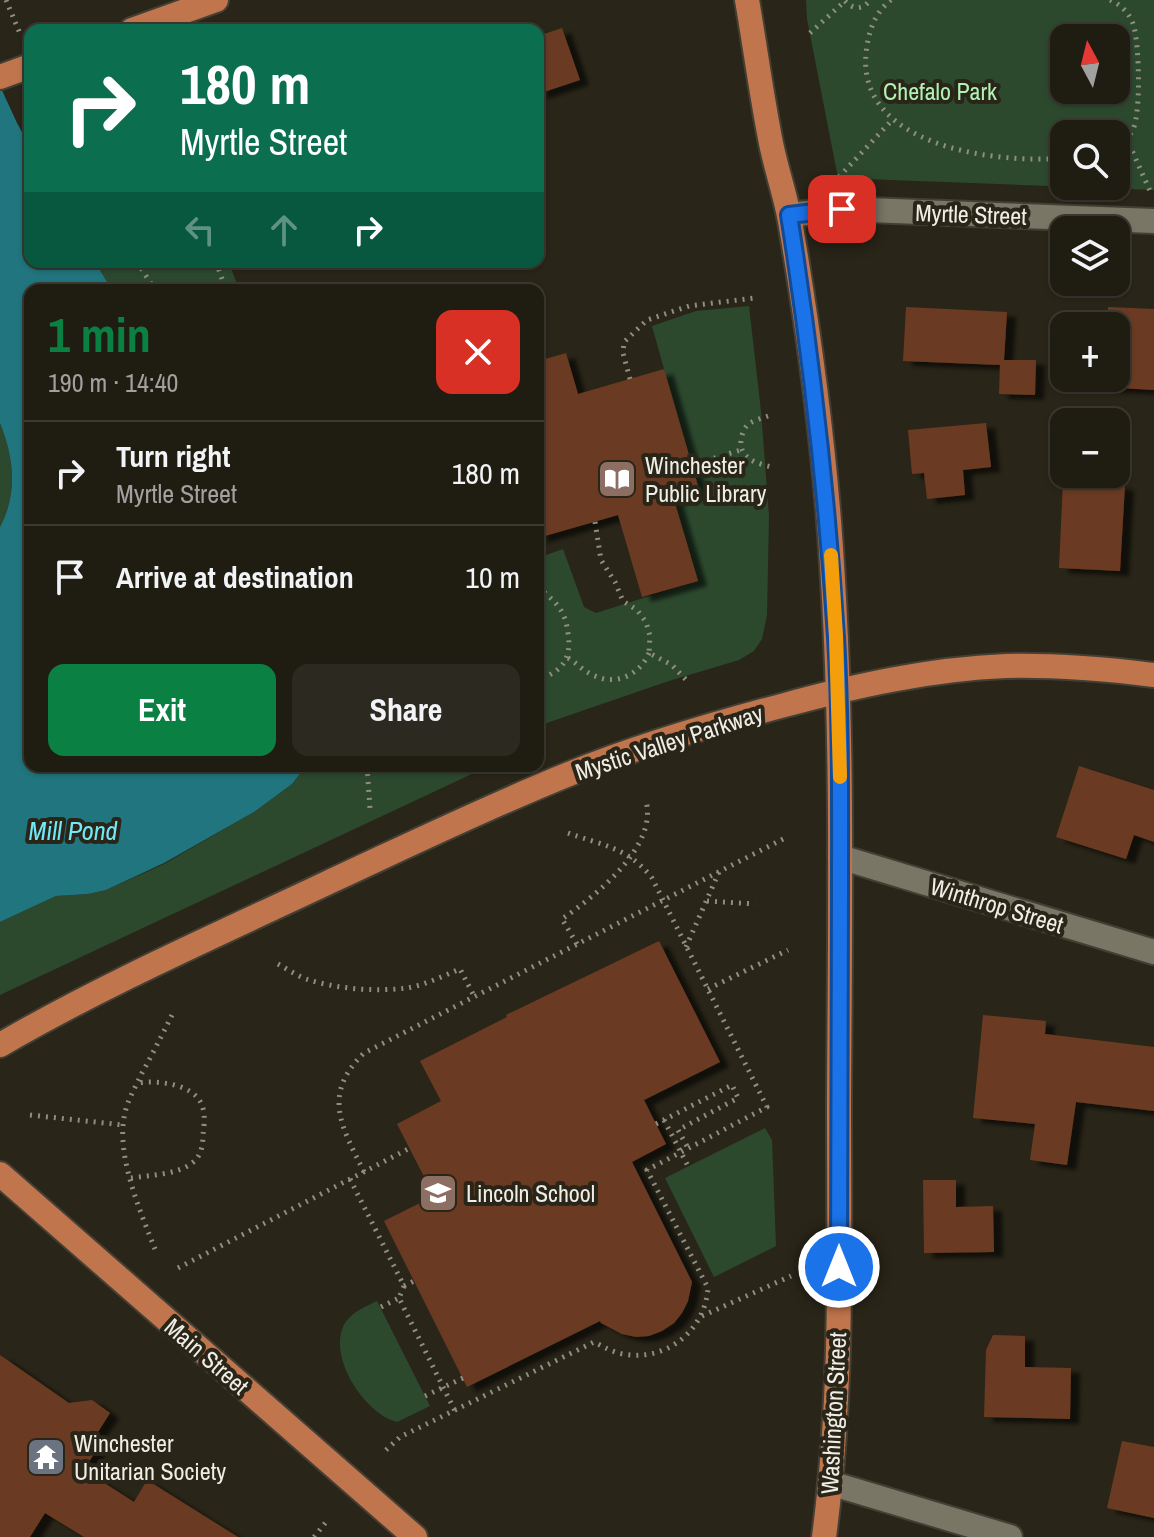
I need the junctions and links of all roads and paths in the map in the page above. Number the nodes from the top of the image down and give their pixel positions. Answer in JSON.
{"nodes":[{"id":1,"x":6,"y":0,"type":"edge"},
{"id":2,"x":216,"y":0,"type":"edge"},
{"id":3,"x":747,"y":0,"type":"edge"},
{"id":4,"x":891,"y":0,"type":"edge"},
{"id":5,"x":1110,"y":0,"type":"edge"},
{"id":6,"x":845,"y":1,"type":"edge"},
{"id":7,"x":869,"y":2,"type":"edge"},
{"id":8,"x":1120,"y":2,"type":"edge"},
{"id":9,"x":880,"y":11,"type":"junction"},
{"id":10,"x":149,"y":24,"type":"edge"},
{"id":11,"x":16,"y":26,"type":"dead end"},
{"id":12,"x":810,"y":33,"type":"dead end"},
{"id":13,"x":24,"y":68,"type":"edge"},
{"id":14,"x":3,"y":76,"type":"edge"},
{"id":15,"x":893,"y":119,"type":"junction"},
{"id":16,"x":1130,"y":134,"type":"edge"},
{"id":17,"x":1130,"y":146,"type":"edge"},
{"id":18,"x":1050,"y":159,"type":"edge"},
{"id":19,"x":838,"y":178,"type":"dead end"},
{"id":20,"x":1154,"y":199,"type":"edge"},
{"id":21,"x":789,"y":215,"type":"junction"},
{"id":22,"x":1154,"y":221,"type":"edge"},
{"id":23,"x":754,"y":298,"type":"dead end"},
{"id":24,"x":630,"y":379,"type":"dead end"},
{"id":25,"x":768,"y":416,"type":"dead end"},
{"id":26,"x":741,"y":450,"type":"junction"},
{"id":27,"x":691,"y":465,"type":"dead end"},
{"id":28,"x":772,"y":467,"type":"dead end"},
{"id":29,"x":595,"y":522,"type":"dead end"},
{"id":30,"x":544,"y":592,"type":"edge"},
{"id":31,"x":649,"y":653,"type":"junction"},
{"id":32,"x":568,"y":658,"type":"junction"},
{"id":33,"x":1154,"y":675,"type":"edge"},
{"id":34,"x":544,"y":678,"type":"edge"},
{"id":35,"x":689,"y":683,"type":"dead end"},
{"id":36,"x":838,"y":691,"type":"junction"},
{"id":37,"x":367,"y":772,"type":"edge"},
{"id":38,"x":646,"y":801,"type":"dead end"},
{"id":39,"x":370,"y":809,"type":"dead end"},
{"id":40,"x":565,"y":832,"type":"dead end"},
{"id":41,"x":787,"y":837,"type":"dead end"},
{"id":42,"x":630,"y":855,"type":"junction"},
{"id":43,"x":840,"y":857,"type":"junction"},
{"id":44,"x":719,"y":871,"type":"junction"},
{"id":45,"x":663,"y":900,"type":"junction"},
{"id":46,"x":707,"y":901,"type":"junction"},
{"id":47,"x":755,"y":904,"type":"dead end"},
{"id":48,"x":577,"y":944,"type":"junction"},
{"id":49,"x":686,"y":947,"type":"junction"},
{"id":50,"x":788,"y":950,"type":"dead end"},
{"id":51,"x":1154,"y":952,"type":"edge"},
{"id":52,"x":278,"y":964,"type":"dead end"},
{"id":53,"x":708,"y":989,"type":"junction"},
{"id":54,"x":474,"y":996,"type":"junction"},
{"id":55,"x":173,"y":1013,"type":"dead end"},
{"id":56,"x":0,"y":1045,"type":"edge"},
{"id":57,"x":137,"y":1083,"type":"junction"},
{"id":58,"x":30,"y":1115,"type":"dead end"},
{"id":59,"x":664,"y":1120,"type":"junction"},
{"id":60,"x":656,"y":1124,"type":"dead end"},
{"id":61,"x":123,"y":1125,"type":"junction"},
{"id":62,"x":410,"y":1148,"type":"dead end"},
{"id":63,"x":688,"y":1148,"type":"junction"},
{"id":64,"x":681,"y":1152,"type":"junction"},
{"id":65,"x":688,"y":1166,"type":"dead end"},
{"id":66,"x":364,"y":1172,"type":"junction"},
{"id":67,"x":0,"y":1174,"type":"edge"},
{"id":68,"x":131,"y":1178,"type":"junction"},
{"id":69,"x":350,"y":1179,"type":"junction"},
{"id":70,"x":155,"y":1249,"type":"dead end"},
{"id":71,"x":178,"y":1268,"type":"dead end"},
{"id":72,"x":791,"y":1276,"type":"dead end"},
{"id":73,"x":414,"y":1281,"type":"dead end"},
{"id":74,"x":404,"y":1286,"type":"junction"},
{"id":75,"x":399,"y":1298,"type":"junction"},
{"id":76,"x":381,"y":1307,"type":"dead end"},
{"id":77,"x":701,"y":1316,"type":"junction"},
{"id":78,"x":463,"y":1378,"type":"dead end"},
{"id":79,"x":443,"y":1388,"type":"junction"},
{"id":80,"x":425,"y":1396,"type":"dead end"},
{"id":81,"x":455,"y":1411,"type":"junction"},
{"id":82,"x":386,"y":1450,"type":"dead end"},
{"id":83,"x":830,"y":1483,"type":"junction"},
{"id":84,"x":326,"y":1522,"type":"dead end"},
{"id":85,"x":314,"y":1537,"type":"edge"},
{"id":86,"x":415,"y":1537,"type":"edge"},
{"id":87,"x":824,"y":1537,"type":"edge"},
{"id":88,"x":1010,"y":1537,"type":"edge"}],
"edges":[{"from":1,"to":11,"type":"path"},
{"from":2,"to":10,"type":"main road"},
{"from":3,"to":21,"type":"main road","name":"Washington Street"},
{"from":4,"to":9,"type":"path"},
{"from":5,"to":8,"type":"path"},
{"from":6,"to":7,"type":"path"},
{"from":6,"to":12,"type":"path"},
{"from":7,"to":9,"type":"path"},
{"from":8,"to":16,"type":"path"},
{"from":9,"to":15,"type":"path"},
{"from":13,"to":14,"type":"main road"},
{"from":15,"to":18,"type":"path"},
{"from":15,"to":19,"type":"path"},
{"from":17,"to":20,"type":"path"},
{"from":21,"to":22,"type":"street","name":"Myrtle Street"},
{"from":21,"to":36,"type":"main road","name":"Washington Street"},
{"from":23,"to":24,"type":"path"},
{"from":25,"to":26,"type":"path"},
{"from":26,"to":27,"type":"path"},
{"from":26,"to":28,"type":"path"},
{"from":29,"to":31,"type":"path"},
{"from":30,"to":32,"type":"path"},
{"from":31,"to":32,"type":"path"},
{"from":31,"to":35,"type":"path"},
{"from":32,"to":34,"type":"path"},
{"from":33,"to":36,"type":"main road","name":"Mystic Valley Parkway"},
{"from":36,"to":43,"type":"main road","name":"Washington Street"},
{"from":36,"to":56,"type":"main road","name":"Mystic Valley Parkway"},
{"from":37,"to":39,"type":"path"},
{"from":38,"to":42,"type":"path"},
{"from":40,"to":42,"type":"path"},
{"from":41,"to":44,"type":"path"},
{"from":42,"to":45,"type":"path"},
{"from":42,"to":48,"type":"path"},
{"from":43,"to":51,"type":"street","name":"Winthrop Street"},
{"from":43,"to":83,"type":"main road","name":"Washington Street"},
{"from":44,"to":45,"type":"path"},
{"from":44,"to":46,"type":"path"},
{"from":45,"to":48,"type":"path"},
{"from":45,"to":49,"type":"path"},
{"from":46,"to":47,"type":"path"},
{"from":46,"to":49,"type":"path"},
{"from":48,"to":54,"type":"path"},
{"from":49,"to":53,"type":"path"},
{"from":50,"to":53,"type":"path"},
{"from":52,"to":54,"type":"path"},
{"from":53,"to":63,"type":"path"},
{"from":54,"to":66,"type":"path"},
{"from":55,"to":57,"type":"path"},
{"from":57,"to":61,"type":"path"},
{"from":57,"to":68,"type":"path"},
{"from":58,"to":61,"type":"path"},
{"from":59,"to":60,"type":"path"},
{"from":59,"to":63,"type":"path"},
{"from":59,"to":64,"type":"path"},
{"from":61,"to":68,"type":"path"},
{"from":62,"to":66,"type":"path"},
{"from":63,"to":64,"type":"path"},
{"from":64,"to":65,"type":"path"},
{"from":64,"to":77,"type":"path"},
{"from":66,"to":69,"type":"path"},
{"from":67,"to":86,"type":"main road","name":"Main Street"},
{"from":68,"to":70,"type":"path"},
{"from":69,"to":71,"type":"path"},
{"from":69,"to":74,"type":"path"},
{"from":72,"to":77,"type":"path"},
{"from":73,"to":74,"type":"path"},
{"from":74,"to":75,"type":"path"},
{"from":75,"to":76,"type":"path"},
{"from":75,"to":79,"type":"path"},
{"from":77,"to":81,"type":"path"},
{"from":78,"to":79,"type":"path"},
{"from":79,"to":80,"type":"path"},
{"from":79,"to":81,"type":"path"},
{"from":81,"to":82,"type":"path"},
{"from":83,"to":87,"type":"main road","name":"Washington Street"},
{"from":83,"to":88,"type":"street"},
{"from":84,"to":85,"type":"path"}]}
